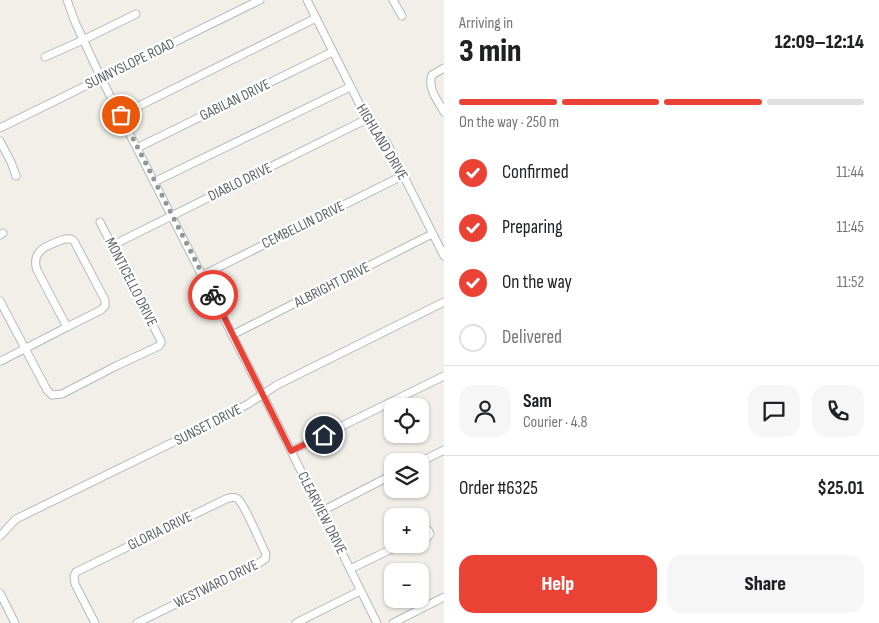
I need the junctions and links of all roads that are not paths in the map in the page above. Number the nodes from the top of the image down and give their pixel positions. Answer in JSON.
{"nodes":[{"id":1,"x":67,"y":0,"type":"edge"},
{"id":2,"x":260,"y":0,"type":"edge"},
{"id":3,"x":307,"y":0,"type":"edge"},
{"id":4,"x":393,"y":0,"type":"edge"},
{"id":5,"x":136,"y":14,"type":"dead end"},
{"id":6,"x":402,"y":16,"type":"dead end"},
{"id":7,"x":316,"y":18,"type":"junction"},
{"id":8,"x":83,"y":40,"type":"junction"},
{"id":9,"x":332,"y":52,"type":"junction"},
{"id":10,"x":45,"y":58,"type":"dead end"},
{"id":11,"x":444,"y":68,"type":"edge"},
{"id":12,"x":101,"y":78,"type":"junction"},
{"id":13,"x":350,"y":86,"type":"junction"},
{"id":14,"x":444,"y":112,"type":"edge"},
{"id":15,"x":121,"y":115,"type":"junction"},
{"id":16,"x":366,"y":119,"type":"junction"},
{"id":17,"x":0,"y":128,"type":"edge"},
{"id":18,"x":0,"y":141,"type":"edge"},
{"id":19,"x":137,"y":148,"type":"junction"},
{"id":20,"x":404,"y":175,"type":"junction"},
{"id":21,"x":16,"y":176,"type":"dead end"},
{"id":22,"x":154,"y":182,"type":"junction"},
{"id":23,"x":172,"y":216,"type":"junction"},
{"id":24,"x":100,"y":222,"type":"dead end"},
{"id":25,"x":432,"y":234,"type":"junction"},
{"id":26,"x":113,"y":245,"type":"junction"},
{"id":27,"x":444,"y":256,"type":"edge"},
{"id":28,"x":203,"y":275,"type":"junction"},
{"id":29,"x":0,"y":301,"type":"edge"},
{"id":30,"x":444,"y":302,"type":"edge"},
{"id":31,"x":67,"y":326,"type":"junction"},
{"id":32,"x":232,"y":335,"type":"junction"},
{"id":33,"x":24,"y":349,"type":"junction"},
{"id":34,"x":1,"y":362,"type":"dead end"},
{"id":35,"x":444,"y":376,"type":"edge"},
{"id":36,"x":263,"y":395,"type":"junction"},
{"id":37,"x":444,"y":450,"type":"edge"},
{"id":38,"x":291,"y":451,"type":"junction"},
{"id":39,"x":429,"y":458,"type":"edge"},
{"id":40,"x":384,"y":479,"type":"edge"},
{"id":41,"x":322,"y":511,"type":"junction"},
{"id":42,"x":0,"y":536,"type":"edge"},
{"id":43,"x":384,"y":553,"type":"edge"},
{"id":44,"x":266,"y":556,"type":"joint"},
{"id":45,"x":350,"y":570,"type":"junction"},
{"id":46,"x":360,"y":591,"type":"junction"},
{"id":47,"x":0,"y":593,"type":"edge"},
{"id":48,"x":444,"y":597,"type":"edge"},
{"id":49,"x":301,"y":622,"type":"edge"},
{"id":50,"x":15,"y":623,"type":"edge"},
{"id":51,"x":95,"y":623,"type":"edge"},
{"id":52,"x":137,"y":623,"type":"edge"},
{"id":53,"x":377,"y":623,"type":"edge"},
{"id":54,"x":393,"y":623,"type":"edge"}],
"edges":[{"from":1,"to":8,"type":"street","name":"CLEARVIEW DRIVE"},
{"from":2,"to":12,"type":"street","name":"SUNNYSLOPE ROAD"},
{"from":3,"to":7,"type":"street","name":"HIGHLAND DRIVE"},
{"from":4,"to":6,"type":"street"},
{"from":5,"to":8,"type":"street"},
{"from":7,"to":9,"type":"street","name":"HIGHLAND DRIVE"},
{"from":7,"to":15,"type":"street"},
{"from":8,"to":10,"type":"street"},
{"from":8,"to":12,"type":"street","name":"CLEARVIEW DRIVE"},
{"from":9,"to":13,"type":"street","name":"HIGHLAND DRIVE"},
{"from":9,"to":19,"type":"street","name":"GABILAN DRIVE"},
{"from":11,"to":14,"type":"street"},
{"from":12,"to":15,"type":"street","name":"CLEARVIEW DRIVE"},
{"from":12,"to":17,"type":"street","name":"SUNNYSLOPE ROAD"},
{"from":13,"to":16,"type":"street","name":"HIGHLAND DRIVE"},
{"from":13,"to":22,"type":"street"},
{"from":15,"to":19,"type":"street","name":"CLEARVIEW DRIVE"},
{"from":16,"to":20,"type":"street","name":"HIGHLAND DRIVE"},
{"from":16,"to":23,"type":"street","name":"DIABLO DRIVE"},
{"from":18,"to":21,"type":"street"},
{"from":19,"to":22,"type":"street","name":"CLEARVIEW DRIVE"},
{"from":20,"to":25,"type":"street","name":"HIGHLAND DRIVE"},
{"from":20,"to":28,"type":"street","name":"CEMBELLIN DRIVE"},
{"from":22,"to":23,"type":"street","name":"CLEARVIEW DRIVE"},
{"from":23,"to":26,"type":"street","name":"DIABLO DRIVE"},
{"from":23,"to":28,"type":"street","name":"CLEARVIEW DRIVE"},
{"from":24,"to":26,"type":"street","name":"MONTICELLO DRIVE"},
{"from":25,"to":27,"type":"street","name":"HIGHLAND DRIVE"},
{"from":25,"to":32,"type":"street","name":"ALBRIGHT DRIVE"},
{"from":26,"to":33,"type":"street","name":"MONTICELLO DRIVE"},
{"from":28,"to":32,"type":"street","name":"CLEARVIEW DRIVE"},
{"from":29,"to":33,"type":"street"},
{"from":30,"to":36,"type":"street","name":"SUNSET DRIVE"},
{"from":31,"to":31,"type":"street"},
{"from":31,"to":33,"type":"street"},
{"from":32,"to":36,"type":"street","name":"CLEARVIEW DRIVE"},
{"from":33,"to":34,"type":"street"},
{"from":35,"to":38,"type":"street"},
{"from":36,"to":38,"type":"street","name":"CLEARVIEW DRIVE"},
{"from":36,"to":42,"type":"street","name":"SUNSET DRIVE"},
{"from":37,"to":39,"type":"street"},
{"from":38,"to":41,"type":"street","name":"CLEARVIEW DRIVE"},
{"from":40,"to":41,"type":"street"},
{"from":41,"to":45,"type":"street","name":"CLEARVIEW DRIVE"},
{"from":43,"to":45,"type":"street"},
{"from":44,"to":51,"type":"street","name":"GLORIA DRIVE"},
{"from":44,"to":52,"type":"street","name":"WESTWARD DRIVE"},
{"from":45,"to":46,"type":"street","name":"CLEARVIEW DRIVE"},
{"from":46,"to":49,"type":"street"},
{"from":46,"to":53,"type":"street","name":"CLEARVIEW DRIVE"},
{"from":47,"to":50,"type":"street"},
{"from":48,"to":54,"type":"street"}]}
